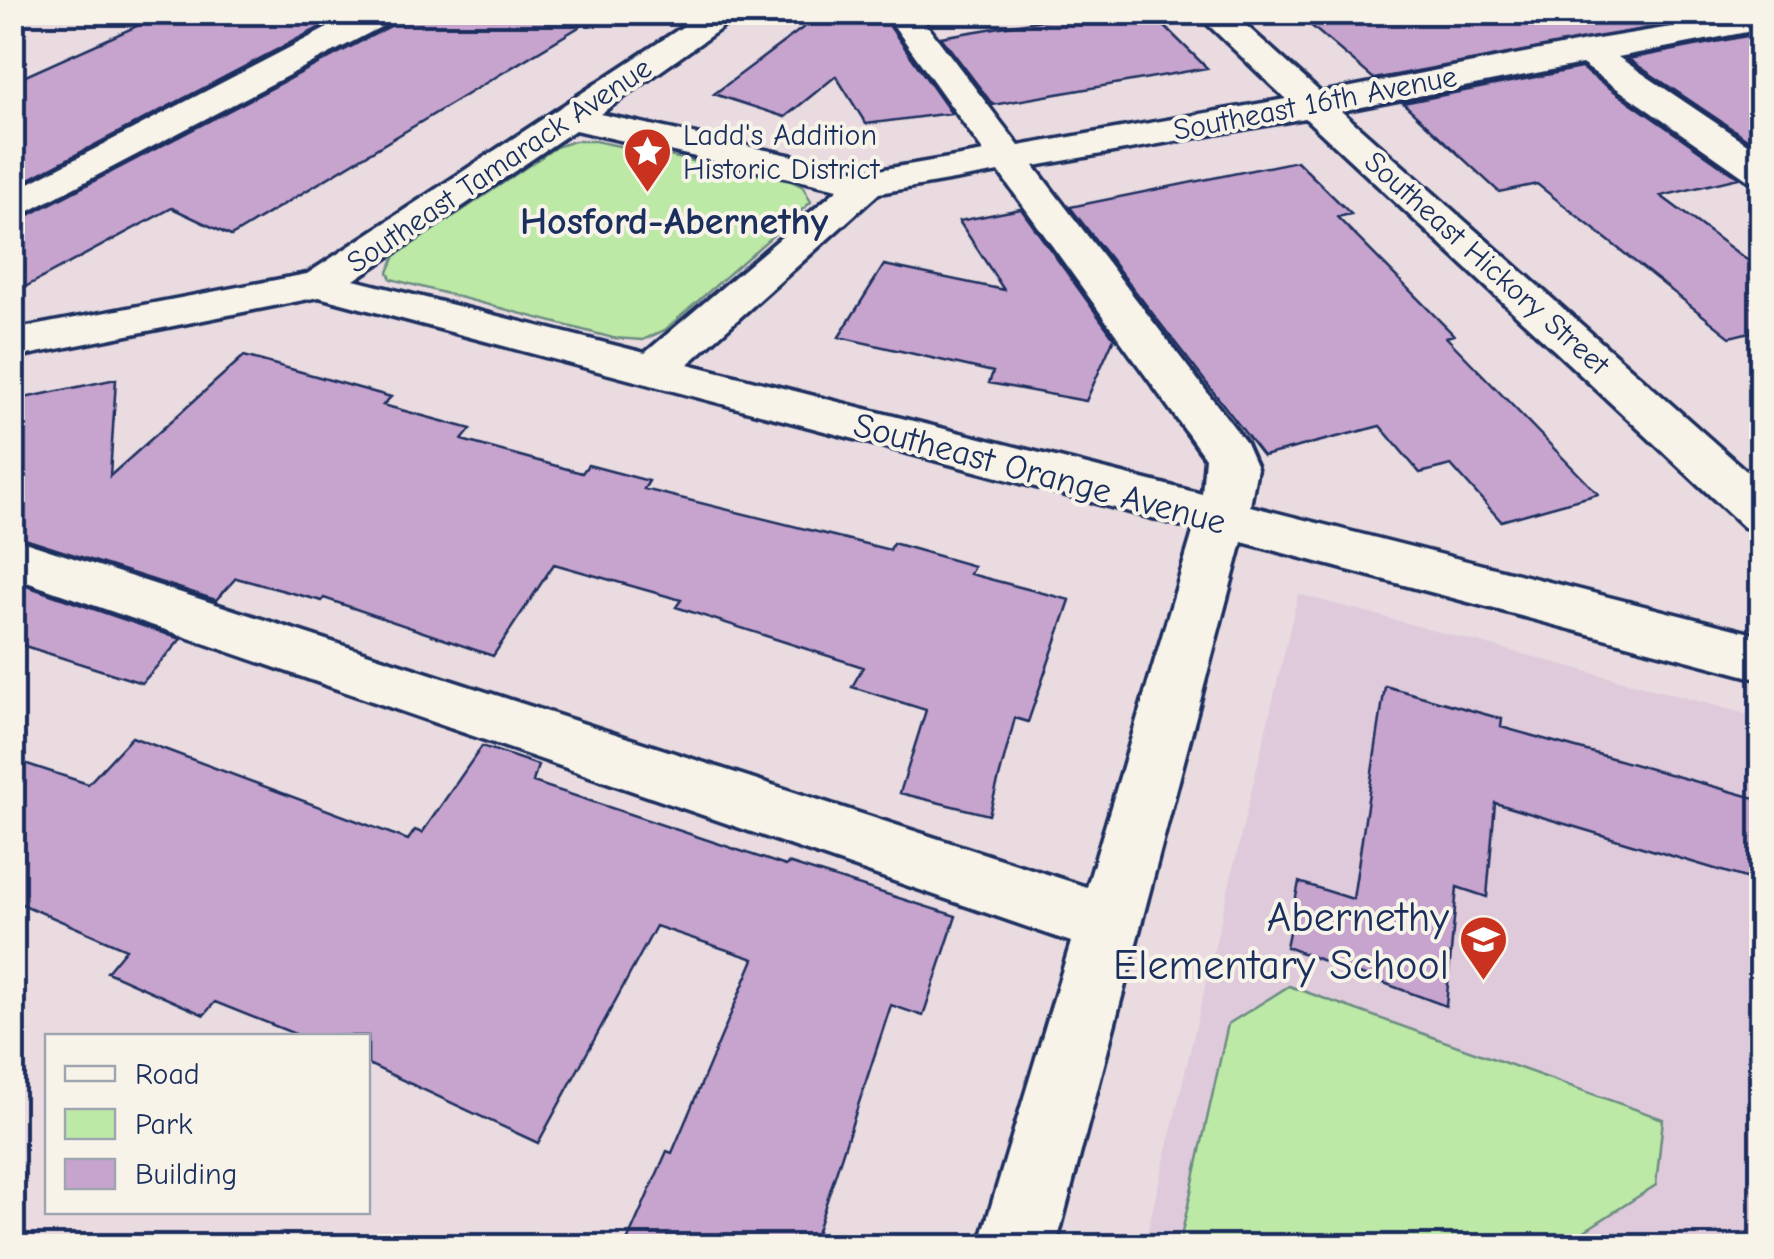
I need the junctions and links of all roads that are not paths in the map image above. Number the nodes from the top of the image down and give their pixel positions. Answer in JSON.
{"nodes":[{"id":1,"x":384,"y":12,"type":"edge"},
{"id":2,"x":728,"y":12,"type":"edge"},
{"id":3,"x":900,"y":12,"type":"edge"},
{"id":4,"x":1211,"y":12,"type":"edge"},
{"id":5,"x":1631,"y":12,"type":"edge"},
{"id":6,"x":1762,"y":19,"type":"edge"},
{"id":7,"x":1668,"y":36,"type":"junction"},
{"id":8,"x":1586,"y":52,"type":"junction"},
{"id":9,"x":1315,"y":105,"type":"junction"},
{"id":10,"x":569,"y":118,"type":"junction"},
{"id":11,"x":1010,"y":159,"type":"junction"},
{"id":12,"x":1762,"y":172,"type":"edge"},
{"id":13,"x":867,"y":184,"type":"junction"},
{"id":14,"x":12,"y":208,"type":"edge"},
{"id":15,"x":320,"y":284,"type":"junction"},
{"id":16,"x":12,"y":344,"type":"edge"},
{"id":17,"x":655,"y":370,"type":"junction"},
{"id":18,"x":1762,"y":514,"type":"edge"},
{"id":19,"x":1222,"y":521,"type":"junction"},
{"id":20,"x":12,"y":557,"type":"edge"},
{"id":21,"x":1762,"y":658,"type":"edge"},
{"id":22,"x":1111,"y":925,"type":"junction"},
{"id":23,"x":1018,"y":1246,"type":"edge"}],
"edges":[{"from":1,"to":14,"type":"street"},
{"from":2,"to":10,"type":"street","name":"Southeast Tamarack Avenue"},
{"from":3,"to":11,"type":"street"},
{"from":4,"to":9,"type":"street","name":"Southeast Hickory Street"},
{"from":5,"to":7,"type":"street"},
{"from":6,"to":7,"type":"street","name":"Southeast 16th Avenue"},
{"from":7,"to":8,"type":"street","name":"Southeast 16th Avenue"},
{"from":8,"to":9,"type":"street","name":"Southeast 16th Avenue"},
{"from":8,"to":12,"type":"street"},
{"from":9,"to":11,"type":"street","name":"Southeast 16th Avenue"},
{"from":9,"to":18,"type":"street","name":"Southeast Hickory Street"},
{"from":10,"to":13,"type":"street","name":"Southeast 16th Avenue"},
{"from":10,"to":15,"type":"street","name":"Southeast Tamarack Avenue"},
{"from":11,"to":13,"type":"street","name":"Southeast 16th Avenue"},
{"from":11,"to":19,"type":"street"},
{"from":13,"to":17,"type":"street"},
{"from":15,"to":16,"type":"street"},
{"from":15,"to":17,"type":"street","name":"Southeast Orange Avenue"},
{"from":17,"to":19,"type":"street","name":"Southeast Orange Avenue"},
{"from":19,"to":21,"type":"street","name":"Southeast Orange Avenue"},
{"from":19,"to":22,"type":"street"},
{"from":20,"to":22,"type":"street"},
{"from":22,"to":23,"type":"street"}]}
